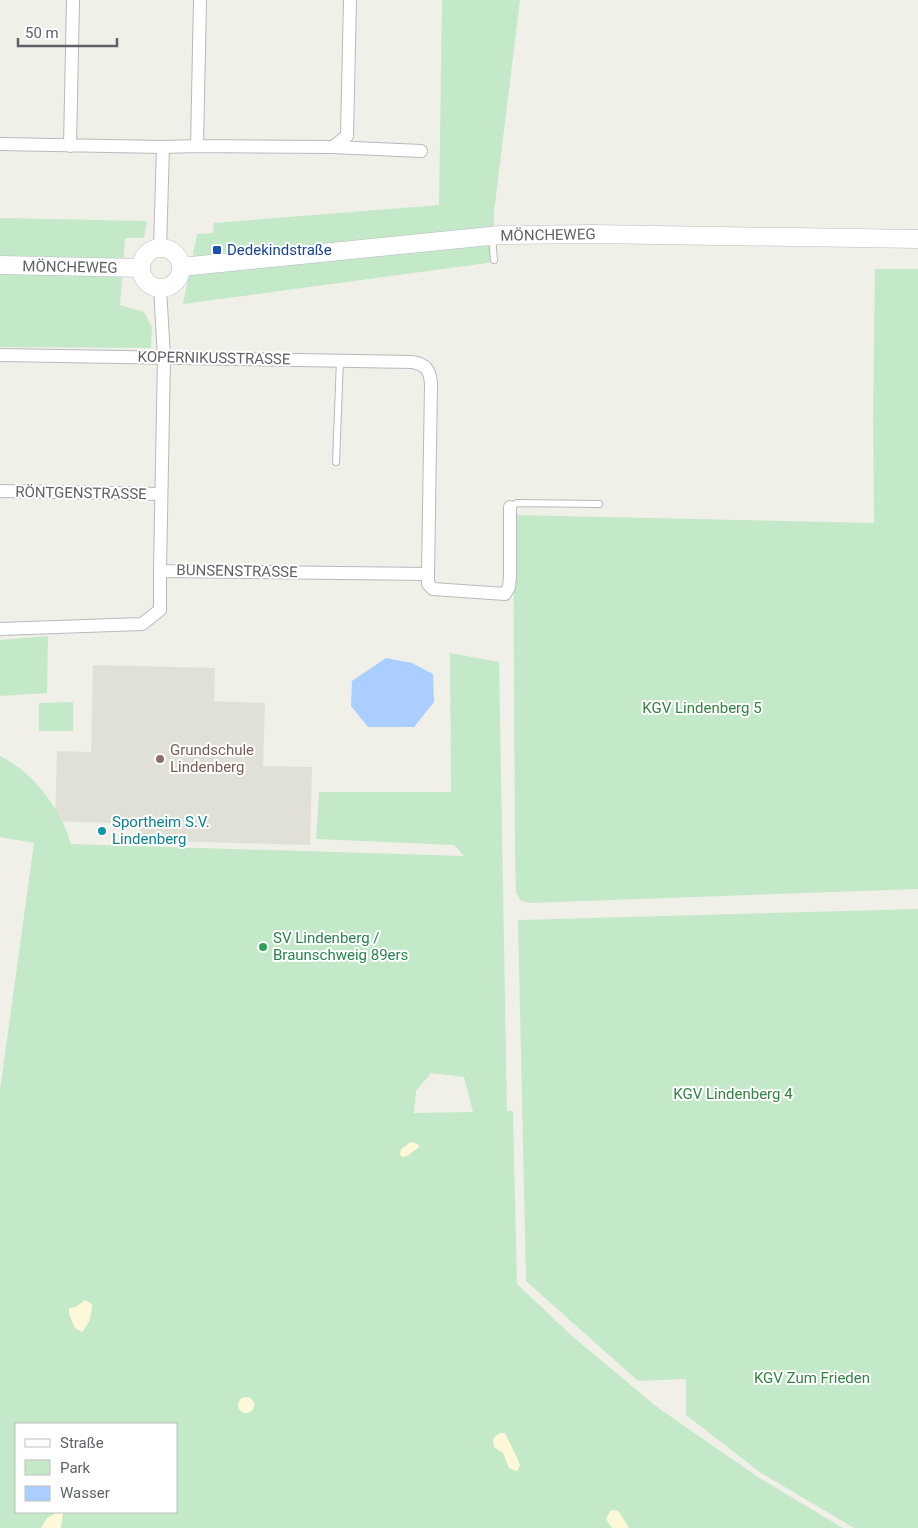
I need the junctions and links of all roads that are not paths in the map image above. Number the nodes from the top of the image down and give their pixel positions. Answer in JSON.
{"nodes":[{"id":1,"x":73,"y":0,"type":"edge"},
{"id":2,"x":200,"y":0,"type":"edge"},
{"id":3,"x":350,"y":0,"type":"edge"},
{"id":4,"x":0,"y":144,"type":"edge"},
{"id":5,"x":70,"y":146,"type":"junction"},
{"id":6,"x":197,"y":146,"type":"junction"},
{"id":7,"x":163,"y":147,"type":"junction"},
{"id":8,"x":333,"y":147,"type":"junction"},
{"id":9,"x":421,"y":151,"type":"dead end"},
{"id":10,"x":492,"y":236,"type":"junction"},
{"id":11,"x":918,"y":239,"type":"edge"},
{"id":12,"x":160,"y":248,"type":"junction"},
{"id":13,"x":494,"y":260,"type":"dead end"},
{"id":14,"x":0,"y":265,"type":"edge"},
{"id":15,"x":180,"y":267,"type":"junction"},
{"id":16,"x":141,"y":268,"type":"junction"},
{"id":17,"x":160,"y":288,"type":"junction"},
{"id":18,"x":0,"y":355,"type":"edge"},
{"id":19,"x":164,"y":357,"type":"junction"},
{"id":20,"x":340,"y":360,"type":"junction"},
{"id":21,"x":336,"y":462,"type":"dead end"},
{"id":22,"x":0,"y":491,"type":"edge"},
{"id":23,"x":161,"y":494,"type":"junction"},
{"id":24,"x":600,"y":504,"type":"dead end"},
{"id":25,"x":510,"y":508,"type":"joint"},
{"id":26,"x":160,"y":571,"type":"junction"},
{"id":27,"x":428,"y":574,"type":"junction"},
{"id":28,"x":0,"y":629,"type":"edge"}],
"edges":[{"from":1,"to":5,"type":"street"},
{"from":2,"to":6,"type":"street"},
{"from":3,"to":8,"type":"street"},
{"from":4,"to":5,"type":"street"},
{"from":5,"to":7,"type":"street"},
{"from":6,"to":7,"type":"street"},
{"from":6,"to":8,"type":"street"},
{"from":7,"to":12,"type":"street"},
{"from":8,"to":9,"type":"street"},
{"from":10,"to":11,"type":"main road","name":"MÖNCHEWEG"},
{"from":10,"to":13,"type":"lane"},
{"from":10,"to":15,"type":"main road","name":"MÖNCHEWEG"},
{"from":12,"to":15,"type":"main road"},
{"from":12,"to":16,"type":"main road"},
{"from":14,"to":16,"type":"main road","name":"MÖNCHEWEG"},
{"from":15,"to":17,"type":"main road"},
{"from":16,"to":17,"type":"main road"},
{"from":17,"to":19,"type":"street"},
{"from":18,"to":19,"type":"street","name":"KOPERNIKUSSTRASSE"},
{"from":19,"to":20,"type":"street","name":"KOPERNIKUSSTRASSE"},
{"from":19,"to":23,"type":"street"},
{"from":20,"to":21,"type":"lane"},
{"from":20,"to":27,"type":"street","name":"KOPERNIKUSSTRASSE"},
{"from":22,"to":23,"type":"street","name":"RÖNTGENSTRASSE"},
{"from":23,"to":26,"type":"street"},
{"from":24,"to":25,"type":"lane"},
{"from":25,"to":27,"type":"street"},
{"from":26,"to":27,"type":"street","name":"BUNSENSTRASSE"},
{"from":26,"to":28,"type":"street","name":"BUNSENSTRASSE"}]}
